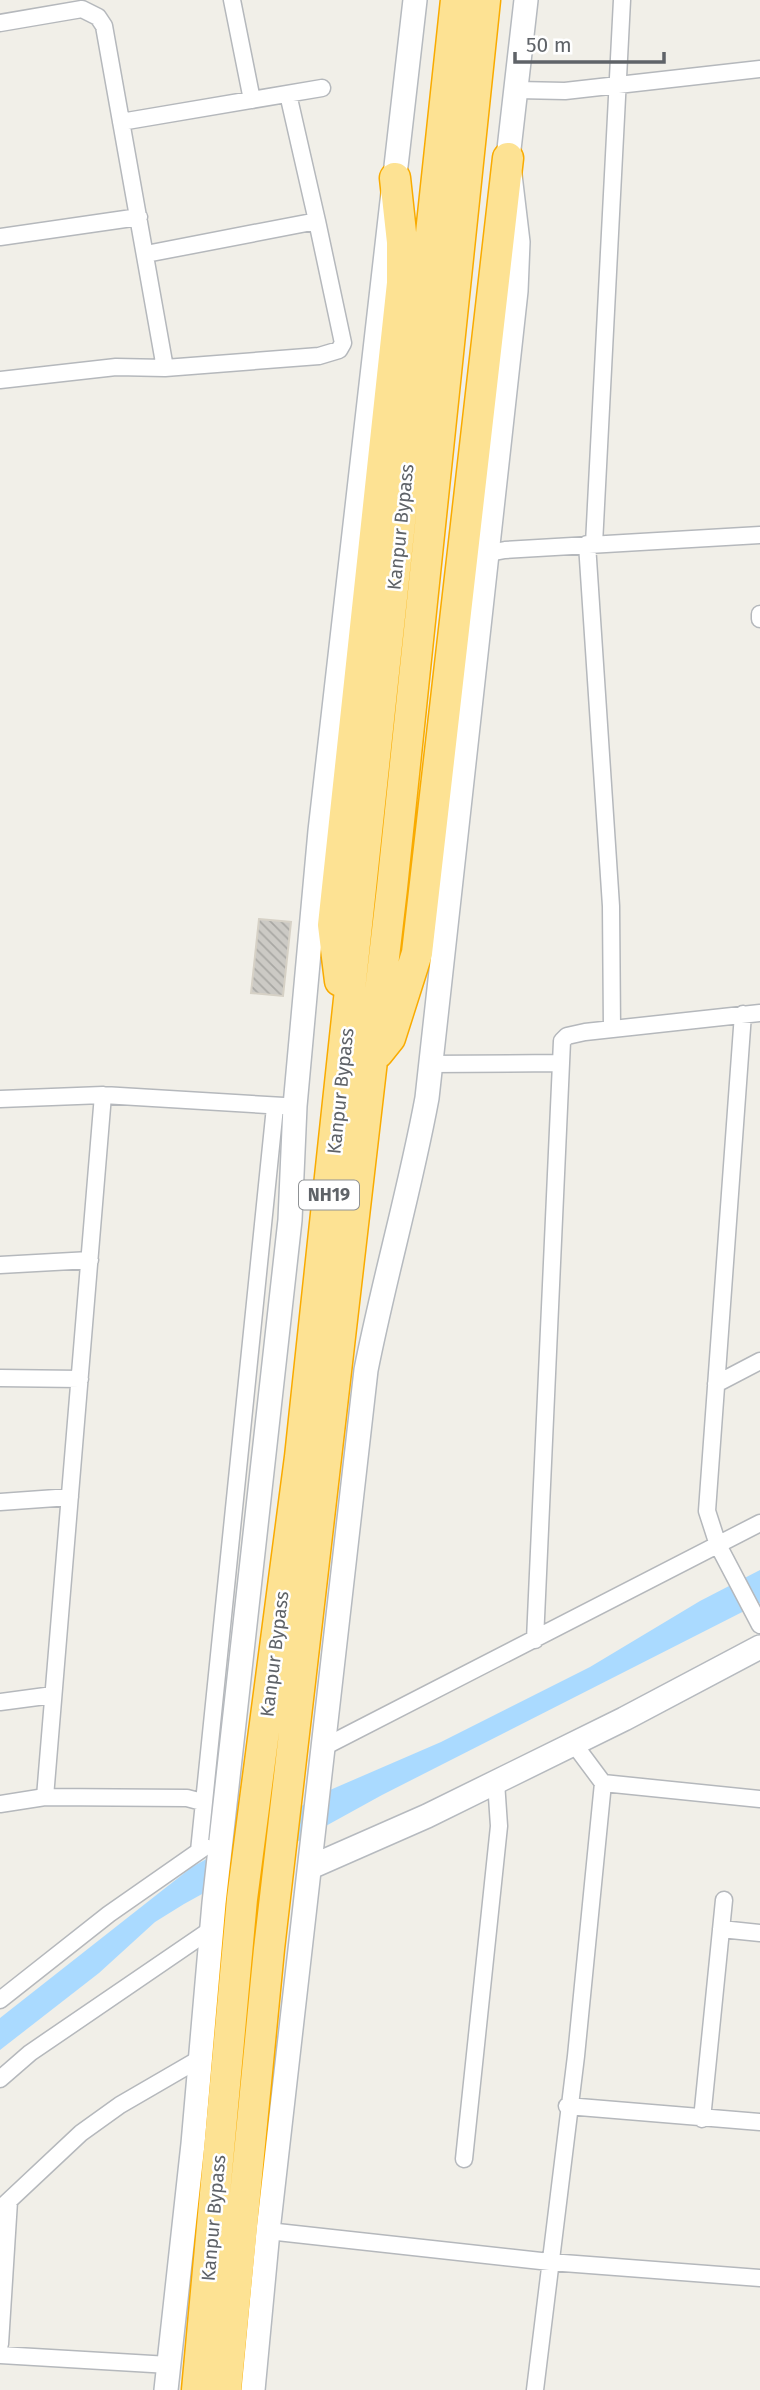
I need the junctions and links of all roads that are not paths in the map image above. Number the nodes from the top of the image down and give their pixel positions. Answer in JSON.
{"nodes":[{"id":1,"x":232,"y":0,"type":"edge"},
{"id":2,"x":415,"y":0,"type":"edge"},
{"id":3,"x":456,"y":0,"type":"edge"},
{"id":4,"x":485,"y":0,"type":"edge"},
{"id":5,"x":526,"y":0,"type":"edge"},
{"id":6,"x":622,"y":0,"type":"edge"},
{"id":7,"x":0,"y":23,"type":"edge"},
{"id":8,"x":760,"y":69,"type":"edge"},
{"id":9,"x":618,"y":86,"type":"junction"},
{"id":10,"x":322,"y":88,"type":"dead end"},
{"id":11,"x":517,"y":90,"type":"junction"},
{"id":12,"x":288,"y":94,"type":"junction"},
{"id":13,"x":253,"y":100,"type":"junction"},
{"id":14,"x":121,"y":122,"type":"junction"},
{"id":15,"x":508,"y":158,"type":"junction"},
{"id":16,"x":395,"y":178,"type":"junction"},
{"id":17,"x":139,"y":217,"type":"junction"},
{"id":18,"x":317,"y":221,"type":"junction"},
{"id":19,"x":0,"y":237,"type":"edge"},
{"id":20,"x":146,"y":254,"type":"junction"},
{"id":21,"x":165,"y":368,"type":"junction"},
{"id":22,"x":0,"y":380,"type":"edge"},
{"id":23,"x":760,"y":535,"type":"edge"},
{"id":24,"x":591,"y":544,"type":"junction"},
{"id":25,"x":489,"y":553,"type":"junction"},
{"id":26,"x":752,"y":1014,"type":"edge"},
{"id":27,"x":612,"y":1029,"type":"junction"},
{"id":28,"x":347,"y":1031,"type":"junction"},
{"id":29,"x":371,"y":1061,"type":"junction"},
{"id":30,"x":560,"y":1063,"type":"junction"},
{"id":31,"x":430,"y":1064,"type":"junction"},
{"id":32,"x":103,"y":1095,"type":"junction"},
{"id":33,"x":0,"y":1099,"type":"edge"},
{"id":34,"x":285,"y":1106,"type":"junction"},
{"id":35,"x":90,"y":1260,"type":"junction"},
{"id":36,"x":0,"y":1265,"type":"edge"},
{"id":37,"x":760,"y":1360,"type":"edge"},
{"id":38,"x":0,"y":1378,"type":"edge"},
{"id":39,"x":80,"y":1379,"type":"junction"},
{"id":40,"x":716,"y":1384,"type":"junction"},
{"id":41,"x":70,"y":1497,"type":"junction"},
{"id":42,"x":0,"y":1502,"type":"edge"},
{"id":43,"x":760,"y":1523,"type":"edge"},
{"id":44,"x":718,"y":1545,"type":"junction"},
{"id":45,"x":758,"y":1620,"type":"edge"},
{"id":46,"x":535,"y":1640,"type":"junction"},
{"id":47,"x":760,"y":1647,"type":"edge"},
{"id":48,"x":53,"y":1695,"type":"junction"},
{"id":49,"x":0,"y":1702,"type":"edge"},
{"id":50,"x":574,"y":1744,"type":"junction"},
{"id":51,"x":322,"y":1748,"type":"junction"},
{"id":52,"x":496,"y":1782,"type":"junction"},
{"id":53,"x":603,"y":1783,"type":"junction"},
{"id":54,"x":45,"y":1797,"type":"junction"},
{"id":55,"x":760,"y":1799,"type":"edge"},
{"id":56,"x":202,"y":1802,"type":"junction"},
{"id":57,"x":0,"y":1804,"type":"edge"},
{"id":58,"x":214,"y":1844,"type":"junction"},
{"id":59,"x":312,"y":1858,"type":"junction"},
{"id":60,"x":724,"y":1900,"type":"dead end"},
{"id":61,"x":213,"y":1928,"type":"junction"},
{"id":62,"x":721,"y":1929,"type":"junction"},
{"id":63,"x":760,"y":1933,"type":"edge"},
{"id":64,"x":0,"y":2000,"type":"edge"},
{"id":65,"x":201,"y":2057,"type":"junction"},
{"id":66,"x":0,"y":2079,"type":"edge"},
{"id":67,"x":568,"y":2106,"type":"junction"},
{"id":68,"x":702,"y":2119,"type":"junction"},
{"id":69,"x":760,"y":2122,"type":"edge"},
{"id":70,"x":464,"y":2160,"type":"dead end"},
{"id":71,"x":5,"y":2205,"type":"edge"},
{"id":72,"x":268,"y":2231,"type":"junction"},
{"id":73,"x":550,"y":2262,"type":"junction"},
{"id":74,"x":760,"y":2278,"type":"edge"},
{"id":75,"x":0,"y":2344,"type":"edge"},
{"id":76,"x":0,"y":2355,"type":"edge"},
{"id":77,"x":169,"y":2365,"type":"junction"},
{"id":78,"x":166,"y":2390,"type":"edge"},
{"id":79,"x":197,"y":2390,"type":"edge"},
{"id":80,"x":226,"y":2390,"type":"edge"},
{"id":81,"x":253,"y":2390,"type":"edge"},
{"id":82,"x":535,"y":2390,"type":"edge"}],
"edges":[{"from":1,"to":13,"type":"street"},
{"from":2,"to":16,"type":"main road"},
{"from":3,"to":28,"type":"highway","name":"Kanpur Bypass","number":"NH19"},
{"from":4,"to":29,"type":"highway","name":"Kanpur Bypass","number":"NH19"},
{"from":5,"to":11,"type":"main road"},
{"from":6,"to":9,"type":"street"},
{"from":7,"to":14,"type":"street"},
{"from":8,"to":9,"type":"street"},
{"from":9,"to":11,"type":"street"},
{"from":9,"to":24,"type":"street"},
{"from":10,"to":12,"type":"street"},
{"from":11,"to":15,"type":"main road"},
{"from":12,"to":13,"type":"street"},
{"from":12,"to":18,"type":"street"},
{"from":13,"to":14,"type":"street"},
{"from":14,"to":17,"type":"street"},
{"from":15,"to":25,"type":"main road"},
{"from":15,"to":29,"type":"highway"},
{"from":16,"to":28,"type":"highway"},
{"from":16,"to":34,"type":"main road"},
{"from":17,"to":19,"type":"street"},
{"from":17,"to":20,"type":"street"},
{"from":18,"to":20,"type":"street"},
{"from":18,"to":21,"type":"street"},
{"from":20,"to":21,"type":"street"},
{"from":21,"to":22,"type":"street"},
{"from":23,"to":24,"type":"street"},
{"from":24,"to":25,"type":"street"},
{"from":24,"to":27,"type":"street"},
{"from":25,"to":31,"type":"main road"},
{"from":26,"to":27,"type":"street"},
{"from":26,"to":40,"type":"street"},
{"from":27,"to":30,"type":"street"},
{"from":28,"to":79,"type":"highway","name":"Kanpur Bypass","number":"NH19"},
{"from":29,"to":80,"type":"highway","name":"Kanpur Bypass","number":"NH19"},
{"from":30,"to":31,"type":"street"},
{"from":30,"to":46,"type":"street"},
{"from":31,"to":51,"type":"main road"},
{"from":32,"to":33,"type":"street"},
{"from":32,"to":34,"type":"street"},
{"from":32,"to":35,"type":"street"},
{"from":34,"to":56,"type":"street"},
{"from":34,"to":58,"type":"main road"},
{"from":35,"to":36,"type":"street"},
{"from":35,"to":39,"type":"street"},
{"from":37,"to":40,"type":"street"},
{"from":38,"to":39,"type":"street"},
{"from":39,"to":41,"type":"street"},
{"from":40,"to":44,"type":"street"},
{"from":41,"to":42,"type":"street"},
{"from":41,"to":48,"type":"street"},
{"from":43,"to":44,"type":"street"},
{"from":44,"to":45,"type":"street"},
{"from":44,"to":46,"type":"street"},
{"from":46,"to":51,"type":"street"},
{"from":47,"to":50,"type":"main road"},
{"from":48,"to":49,"type":"street"},
{"from":48,"to":54,"type":"street"},
{"from":50,"to":52,"type":"main road"},
{"from":50,"to":53,"type":"street"},
{"from":51,"to":59,"type":"main road"},
{"from":52,"to":59,"type":"main road"},
{"from":52,"to":70,"type":"street"},
{"from":53,"to":55,"type":"street"},
{"from":53,"to":67,"type":"street"},
{"from":54,"to":56,"type":"street"},
{"from":54,"to":57,"type":"street"},
{"from":56,"to":58,"type":"street"},
{"from":58,"to":61,"type":"main road"},
{"from":58,"to":64,"type":"street"},
{"from":59,"to":72,"type":"main road"},
{"from":60,"to":62,"type":"street"},
{"from":61,"to":65,"type":"main road"},
{"from":61,"to":66,"type":"street"},
{"from":62,"to":63,"type":"street"},
{"from":62,"to":68,"type":"street"},
{"from":65,"to":71,"type":"street"},
{"from":65,"to":77,"type":"main road"},
{"from":67,"to":68,"type":"street"},
{"from":67,"to":73,"type":"street"},
{"from":68,"to":69,"type":"street"},
{"from":71,"to":75,"type":"street"},
{"from":72,"to":73,"type":"street"},
{"from":72,"to":81,"type":"main road"},
{"from":73,"to":74,"type":"street"},
{"from":73,"to":82,"type":"street"},
{"from":76,"to":77,"type":"street"},
{"from":77,"to":78,"type":"main road"}]}
